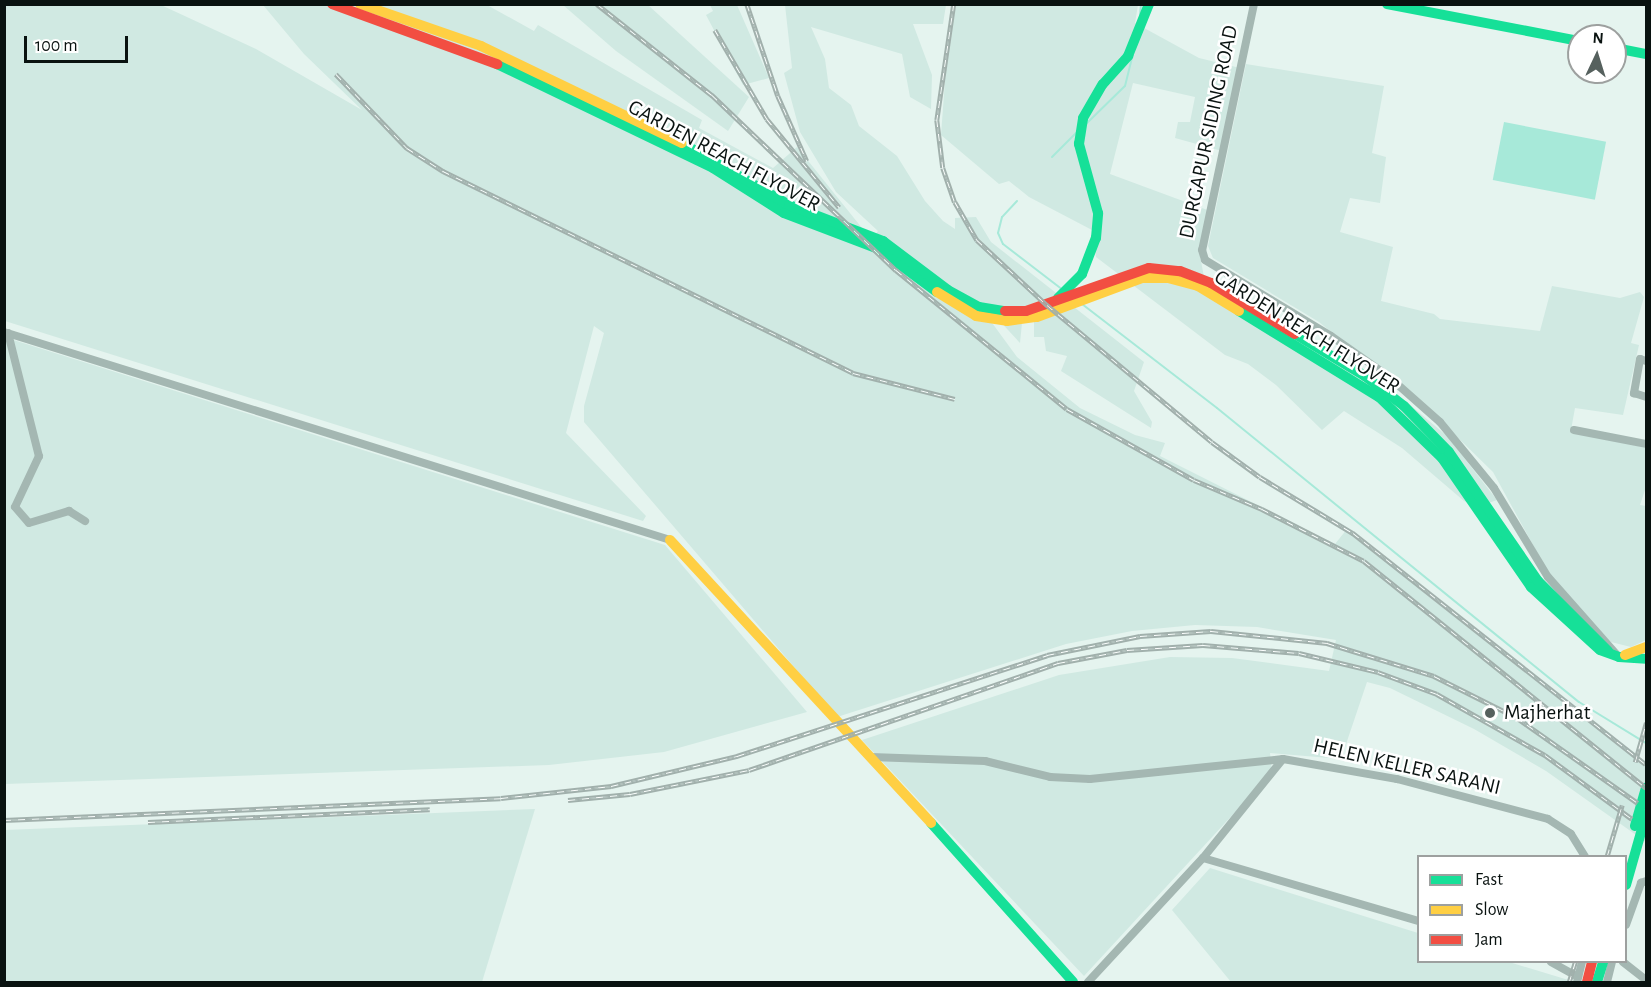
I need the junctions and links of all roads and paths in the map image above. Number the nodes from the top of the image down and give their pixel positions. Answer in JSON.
{"nodes":[{"id":1,"x":332,"y":4,"type":"edge"},
{"id":2,"x":360,"y":4,"type":"edge"},
{"id":3,"x":1149,"y":4,"type":"edge"},
{"id":4,"x":1254,"y":4,"type":"edge"},
{"id":5,"x":1387,"y":4,"type":"edge"},
{"id":6,"x":1567,"y":39,"type":"edge"},
{"id":7,"x":1627,"y":50,"type":"edge"},
{"id":8,"x":1647,"y":54,"type":"edge"},
{"id":9,"x":1054,"y":302,"type":"junction"},
{"id":10,"x":6,"y":333,"type":"edge"},
{"id":11,"x":1647,"y":361,"type":"edge"},
{"id":12,"x":1647,"y":398,"type":"edge"},
{"id":13,"x":1574,"y":430,"type":"dead end"},
{"id":14,"x":1647,"y":444,"type":"edge"},
{"id":15,"x":85,"y":521,"type":"dead end"},
{"id":16,"x":670,"y":540,"type":"joint"},
{"id":17,"x":1591,"y":639,"type":"junction"},
{"id":18,"x":1647,"y":647,"type":"edge"},
{"id":19,"x":1614,"y":656,"type":"junction"},
{"id":20,"x":1647,"y":659,"type":"edge"},
{"id":21,"x":872,"y":757,"type":"junction"},
{"id":22,"x":1283,"y":759,"type":"junction"},
{"id":23,"x":1647,"y":788,"type":"edge"},
{"id":24,"x":1647,"y":815,"type":"edge"},
{"id":25,"x":1584,"y":855,"type":"edge"},
{"id":26,"x":1625,"y":855,"type":"edge"},
{"id":27,"x":1203,"y":858,"type":"junction"},
{"id":28,"x":1647,"y":881,"type":"edge"},
{"id":29,"x":1627,"y":882,"type":"edge"},
{"id":30,"x":1417,"y":920,"type":"edge"},
{"id":31,"x":1627,"y":922,"type":"edge"},
{"id":32,"x":1553,"y":963,"type":"edge"},
{"id":33,"x":1582,"y":963,"type":"edge"},
{"id":34,"x":1591,"y":963,"type":"edge"},
{"id":35,"x":1603,"y":963,"type":"edge"},
{"id":36,"x":1612,"y":963,"type":"edge"},
{"id":37,"x":1624,"y":963,"type":"edge"},
{"id":38,"x":1647,"y":980,"type":"edge"},
{"id":39,"x":1581,"y":981,"type":"edge"},
{"id":40,"x":1073,"y":982,"type":"edge"},
{"id":41,"x":1088,"y":982,"type":"edge"},
{"id":42,"x":1597,"y":982,"type":"edge"},
{"id":43,"x":1607,"y":982,"type":"edge"}],
"edges":[{"from":1,"to":17,"type":"main road","name":"GARDEN REACH FLYOVER"},
{"from":2,"to":9,"type":"main road","name":"GARDEN REACH FLYOVER"},
{"from":3,"to":9,"type":"main road"},
{"from":4,"to":19,"type":"street","name":"DURGAPUR SIDING ROAD"},
{"from":5,"to":6,"type":"main road"},
{"from":7,"to":8,"type":"main road"},
{"from":9,"to":17,"type":"main road","name":"GARDEN REACH FLYOVER"},
{"from":10,"to":15,"type":"street"},
{"from":10,"to":16,"type":"street"},
{"from":11,"to":12,"type":"street"},
{"from":13,"to":14,"type":"street"},
{"from":16,"to":21,"type":"main road"},
{"from":17,"to":19,"type":"main road","name":"GARDEN REACH FLYOVER"},
{"from":18,"to":19,"type":"main road"},
{"from":19,"to":20,"type":"main road"},
{"from":21,"to":22,"type":"street"},
{"from":21,"to":40,"type":"main road"},
{"from":22,"to":25,"type":"street","name":"HELEN KELLER SARANI"},
{"from":22,"to":27,"type":"street","name":"HELEN KELLER SARANI"},
{"from":23,"to":26,"type":"main road"},
{"from":24,"to":29,"type":"main road"},
{"from":27,"to":30,"type":"street"},
{"from":27,"to":41,"type":"street","name":"HELEN KELLER SARANI"},
{"from":28,"to":31,"type":"street"},
{"from":32,"to":39,"type":"street"},
{"from":33,"to":39,"type":"street"},
{"from":34,"to":39,"type":"main road"},
{"from":35,"to":42,"type":"main road"},
{"from":36,"to":43,"type":"street"},
{"from":37,"to":38,"type":"street"}]}
